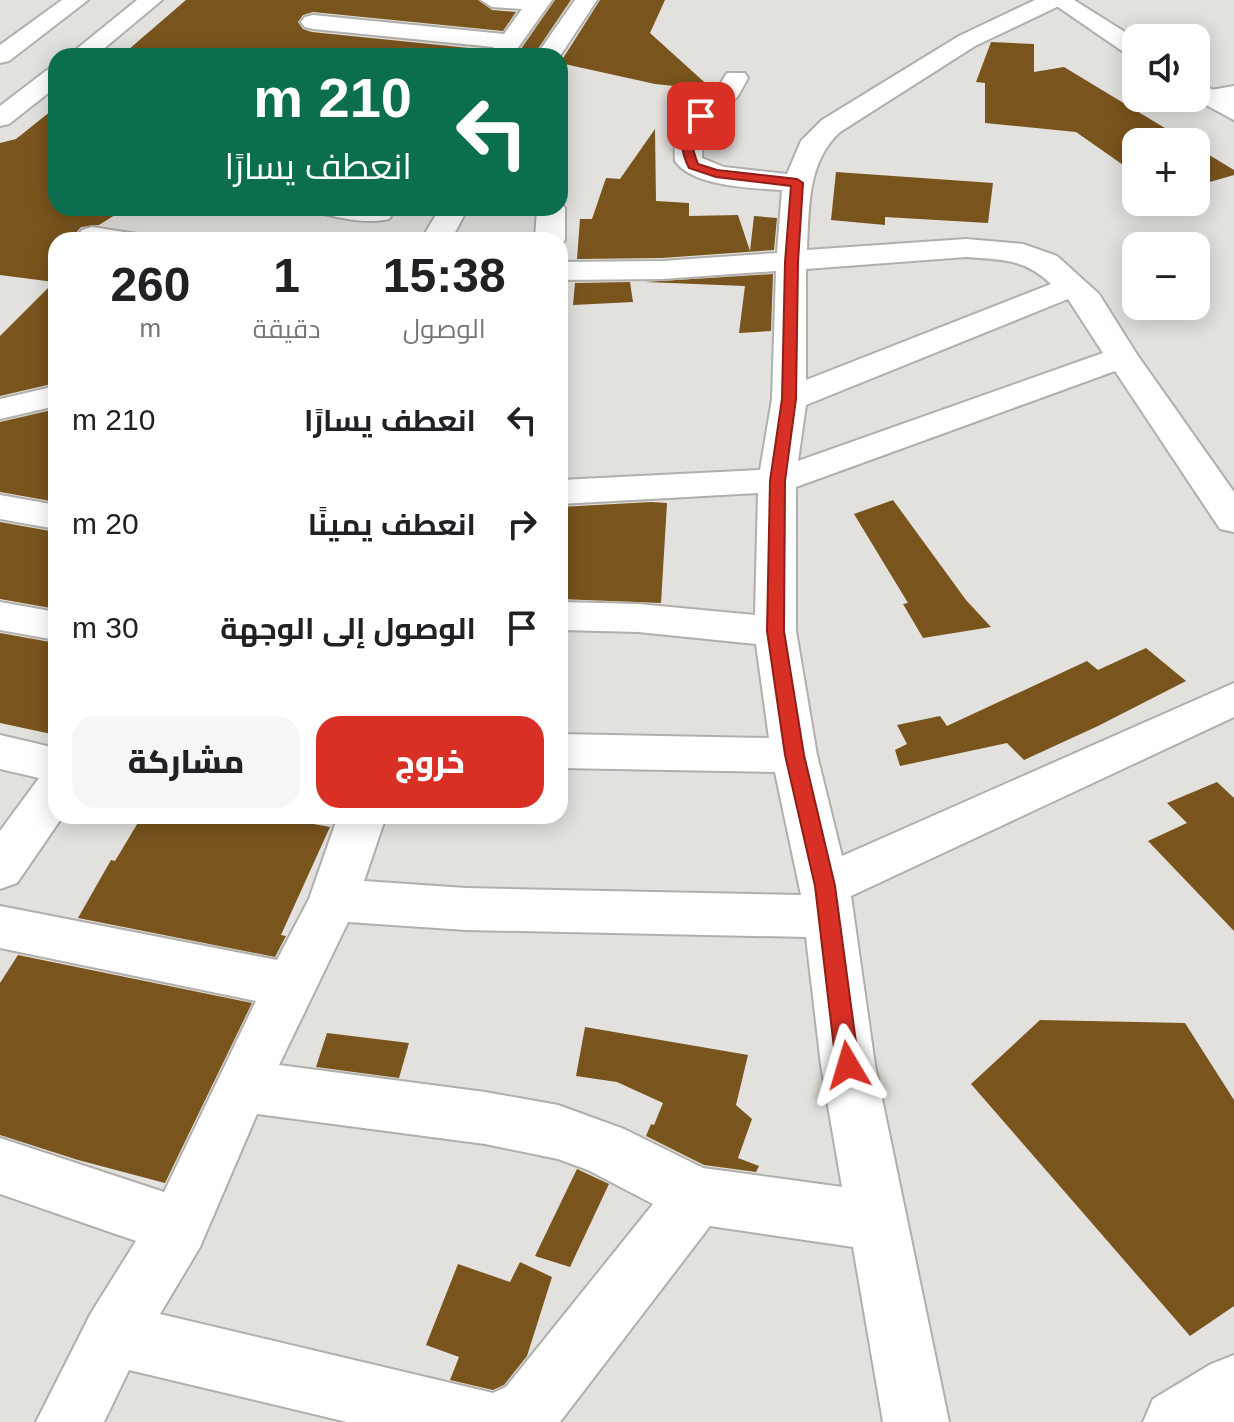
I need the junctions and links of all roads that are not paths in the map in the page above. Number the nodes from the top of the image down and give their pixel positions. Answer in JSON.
{"nodes":[{"id":1,"x":151,"y":0,"type":"edge"},
{"id":2,"x":492,"y":0,"type":"edge"},
{"id":3,"x":586,"y":0,"type":"edge"},
{"id":4,"x":1053,"y":0,"type":"edge"},
{"id":5,"x":1059,"y":0,"type":"edge"},
{"id":6,"x":540,"y":2,"type":"edge"},
{"id":7,"x":85,"y":8,"type":"edge"},
{"id":8,"x":133,"y":15,"type":"junction"},
{"id":9,"x":313,"y":22,"type":"dead end"},
{"id":10,"x":1122,"y":41,"type":"edge"},
{"id":11,"x":91,"y":48,"type":"edge"},
{"id":12,"x":498,"y":48,"type":"edge"},
{"id":13,"x":506,"y":48,"type":"edge"},
{"id":14,"x":553,"y":48,"type":"edge"},
{"id":15,"x":8,"y":50,"type":"edge"},
{"id":16,"x":48,"y":52,"type":"edge"},
{"id":17,"x":736,"y":78,"type":"dead end"},
{"id":18,"x":47,"y":82,"type":"edge"},
{"id":19,"x":0,"y":85,"type":"edge"},
{"id":20,"x":1213,"y":93,"type":"edge"},
{"id":21,"x":1234,"y":112,"type":"edge"},
{"id":22,"x":0,"y":118,"type":"edge"},
{"id":23,"x":797,"y":183,"type":"junction"},
{"id":24,"x":377,"y":216,"type":"edge"},
{"id":25,"x":365,"y":232,"type":"edge"},
{"id":26,"x":791,"y":262,"type":"junction"},
{"id":27,"x":568,"y":271,"type":"edge"},
{"id":28,"x":1071,"y":287,"type":"junction"},
{"id":29,"x":1122,"y":357,"type":"junction"},
{"id":30,"x":48,"y":398,"type":"edge"},
{"id":31,"x":789,"y":399,"type":"junction"},
{"id":32,"x":0,"y":409,"type":"edge"},
{"id":33,"x":777,"y":481,"type":"junction"},
{"id":34,"x":568,"y":492,"type":"edge"},
{"id":35,"x":0,"y":507,"type":"edge"},
{"id":36,"x":48,"y":516,"type":"edge"},
{"id":37,"x":1234,"y":520,"type":"edge"},
{"id":38,"x":0,"y":616,"type":"edge"},
{"id":39,"x":568,"y":616,"type":"edge"},
{"id":40,"x":48,"y":625,"type":"edge"},
{"id":41,"x":775,"y":631,"type":"junction"},
{"id":42,"x":1234,"y":699,"type":"edge"},
{"id":43,"x":568,"y":751,"type":"edge"},
{"id":44,"x":0,"y":752,"type":"edge"},
{"id":45,"x":794,"y":755,"type":"junction"},
{"id":46,"x":48,"y":763,"type":"edge"},
{"id":47,"x":48,"y":801,"type":"edge"},
{"id":48,"x":359,"y":824,"type":"edge"},
{"id":49,"x":0,"y":869,"type":"edge"},
{"id":50,"x":333,"y":900,"type":"junction"},
{"id":51,"x":828,"y":902,"type":"junction"},
{"id":52,"x":0,"y":927,"type":"edge"},
{"id":53,"x":290,"y":985,"type":"junction"},
{"id":54,"x":241,"y":1086,"type":"junction"},
{"id":55,"x":0,"y":1166,"type":"edge"},
{"id":56,"x":697,"y":1196,"type":"junction"},
{"id":57,"x":878,"y":1221,"type":"junction"},
{"id":58,"x":179,"y":1226,"type":"junction"},
{"id":59,"x":113,"y":1335,"type":"junction"},
{"id":60,"x":1234,"y":1387,"type":"edge"},
{"id":61,"x":69,"y":1422,"type":"edge"},
{"id":62,"x":485,"y":1422,"type":"edge"},
{"id":63,"x":501,"y":1422,"type":"edge"},
{"id":64,"x":916,"y":1422,"type":"edge"},
{"id":65,"x":1176,"y":1422,"type":"edge"}],
"edges":[{"from":1,"to":8,"type":"street"},
{"from":2,"to":6,"type":"street"},
{"from":3,"to":14,"type":"street"},
{"from":4,"to":23,"type":"street"},
{"from":5,"to":10,"type":"street"},
{"from":6,"to":13,"type":"street"},
{"from":7,"to":8,"type":"street"},
{"from":7,"to":15,"type":"street"},
{"from":8,"to":11,"type":"street"},
{"from":9,"to":12,"type":"street"},
{"from":15,"to":16,"type":"street"},
{"from":17,"to":23,"type":"street"},
{"from":18,"to":19,"type":"street"},
{"from":18,"to":22,"type":"street"},
{"from":20,"to":21,"type":"street"},
{"from":23,"to":26,"type":"street"},
{"from":24,"to":25,"type":"street"},
{"from":26,"to":27,"type":"street"},
{"from":26,"to":28,"type":"street"},
{"from":26,"to":31,"type":"street"},
{"from":28,"to":29,"type":"street"},
{"from":28,"to":31,"type":"street"},
{"from":29,"to":33,"type":"street"},
{"from":29,"to":37,"type":"street"},
{"from":30,"to":32,"type":"street"},
{"from":31,"to":33,"type":"street"},
{"from":33,"to":34,"type":"street"},
{"from":33,"to":41,"type":"street"},
{"from":35,"to":36,"type":"street"},
{"from":38,"to":40,"type":"street"},
{"from":39,"to":41,"type":"street"},
{"from":41,"to":45,"type":"street"},
{"from":42,"to":51,"type":"street"},
{"from":43,"to":45,"type":"street"},
{"from":44,"to":46,"type":"street"},
{"from":45,"to":51,"type":"street"},
{"from":47,"to":49,"type":"street"},
{"from":48,"to":50,"type":"street"},
{"from":50,"to":51,"type":"street"},
{"from":50,"to":53,"type":"street"},
{"from":51,"to":57,"type":"street"},
{"from":52,"to":53,"type":"street"},
{"from":53,"to":54,"type":"street"},
{"from":54,"to":56,"type":"street"},
{"from":54,"to":58,"type":"street"},
{"from":55,"to":58,"type":"street"},
{"from":56,"to":57,"type":"street"},
{"from":56,"to":63,"type":"street"},
{"from":57,"to":64,"type":"street"},
{"from":58,"to":59,"type":"street"},
{"from":59,"to":61,"type":"street"},
{"from":59,"to":62,"type":"street"},
{"from":60,"to":65,"type":"street"}]}
